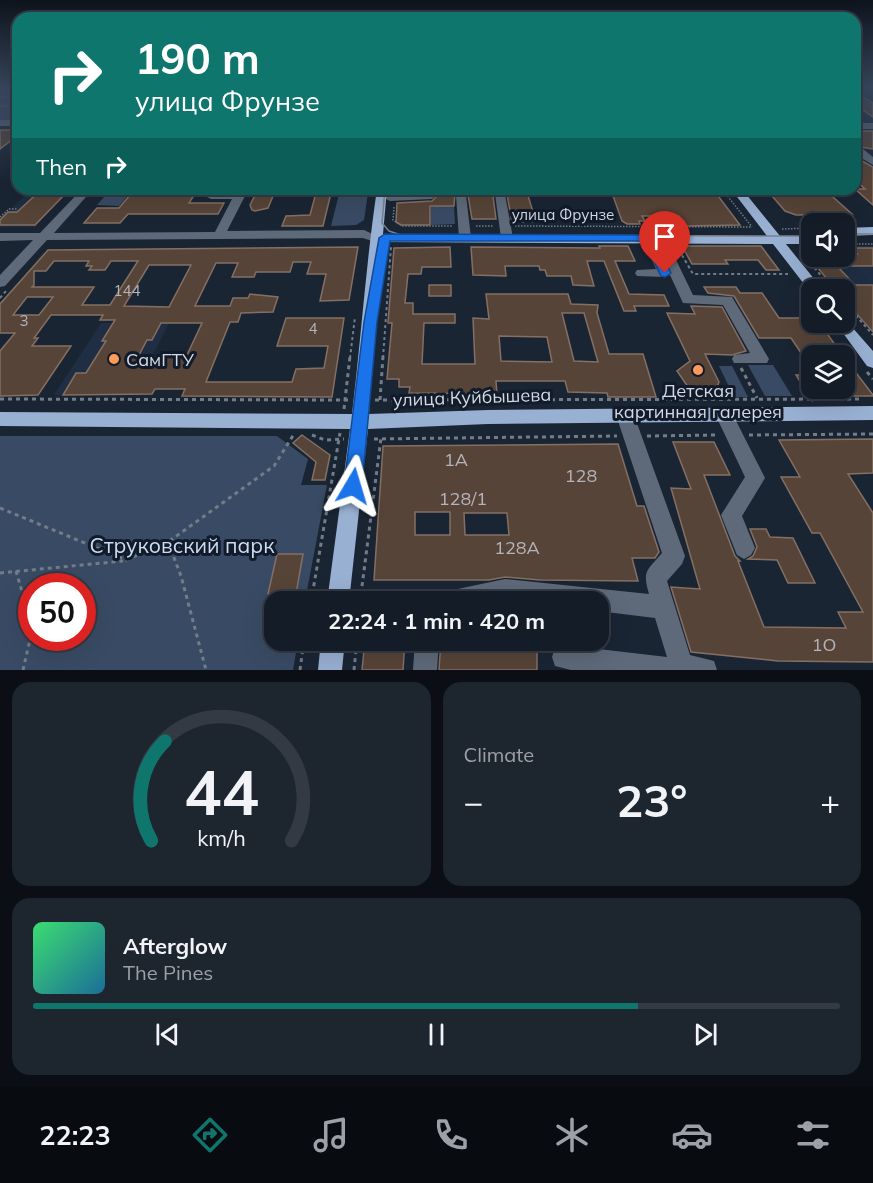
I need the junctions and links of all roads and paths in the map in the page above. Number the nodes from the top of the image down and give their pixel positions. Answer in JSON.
{"nodes":[{"id":1,"x":861,"y":152,"type":"edge"},
{"id":2,"x":873,"y":162,"type":"edge"},
{"id":3,"x":83,"y":195,"type":"edge"},
{"id":4,"x":212,"y":195,"type":"edge"},
{"id":5,"x":387,"y":195,"type":"edge"},
{"id":6,"x":412,"y":195,"type":"edge"},
{"id":7,"x":467,"y":195,"type":"edge"},
{"id":8,"x":501,"y":195,"type":"edge"},
{"id":9,"x":742,"y":195,"type":"edge"},
{"id":10,"x":428,"y":197,"type":"dead end"},
{"id":11,"x":17,"y":209,"type":"dead end"},
{"id":12,"x":0,"y":217,"type":"edge"},
{"id":13,"x":752,"y":227,"type":"dead end"},
{"id":14,"x":801,"y":230,"type":"edge"},
{"id":15,"x":464,"y":231,"type":"junction"},
{"id":16,"x":506,"y":231,"type":"junction"},
{"id":17,"x":873,"y":231,"type":"edge"},
{"id":18,"x":801,"y":232,"type":"edge"},
{"id":19,"x":855,"y":232,"type":"edge"},
{"id":20,"x":220,"y":234,"type":"junction"},
{"id":21,"x":382,"y":234,"type":"junction"},
{"id":22,"x":45,"y":236,"type":"junction"},
{"id":23,"x":781,"y":236,"type":"junction"},
{"id":24,"x":0,"y":237,"type":"edge"},
{"id":25,"x":654,"y":238,"type":"junction"},
{"id":26,"x":801,"y":239,"type":"edge"},
{"id":27,"x":855,"y":242,"type":"edge"},
{"id":28,"x":855,"y":242,"type":"edge"},
{"id":29,"x":873,"y":242,"type":"edge"},
{"id":30,"x":674,"y":243,"type":"dead end"},
{"id":31,"x":642,"y":273,"type":"dead end"},
{"id":32,"x":791,"y":274,"type":"dead end"},
{"id":33,"x":809,"y":279,"type":"edge"},
{"id":34,"x":822,"y":279,"type":"edge"},
{"id":35,"x":0,"y":283,"type":"edge"},
{"id":36,"x":855,"y":315,"type":"edge"},
{"id":37,"x":851,"y":333,"type":"edge"},
{"id":38,"x":873,"y":335,"type":"edge"},
{"id":39,"x":740,"y":362,"type":"joint"},
{"id":40,"x":873,"y":362,"type":"edge"},
{"id":41,"x":0,"y":399,"type":"edge"},
{"id":42,"x":345,"y":399,"type":"junction"},
{"id":43,"x":757,"y":399,"type":"junction"},
{"id":44,"x":861,"y":399,"type":"dead end"},
{"id":45,"x":363,"y":400,"type":"junction"},
{"id":46,"x":380,"y":400,"type":"junction"},
{"id":47,"x":873,"y":413,"type":"edge"},
{"id":48,"x":724,"y":414,"type":"junction"},
{"id":49,"x":626,"y":415,"type":"junction"},
{"id":50,"x":0,"y":419,"type":"edge"},
{"id":51,"x":350,"y":430,"type":"junction"},
{"id":52,"x":282,"y":434,"type":"dead end"},
{"id":53,"x":294,"y":434,"type":"junction"},
{"id":54,"x":302,"y":434,"type":"dead end"},
{"id":55,"x":310,"y":434,"type":"dead end"},
{"id":56,"x":873,"y":434,"type":"edge"},
{"id":57,"x":734,"y":435,"type":"junction"},
{"id":58,"x":634,"y":436,"type":"junction"},
{"id":59,"x":381,"y":438,"type":"junction"},
{"id":60,"x":0,"y":508,"type":"edge"},
{"id":61,"x":168,"y":542,"type":"junction"},
{"id":62,"x":744,"y":548,"type":"dead end"},
{"id":63,"x":126,"y":560,"type":"junction"},
{"id":64,"x":16,"y":571,"type":"junction"},
{"id":65,"x":0,"y":573,"type":"edge"},
{"id":66,"x":18,"y":578,"type":"edge"},
{"id":67,"x":313,"y":591,"type":"edge"},
{"id":68,"x":339,"y":591,"type":"edge"},
{"id":69,"x":361,"y":591,"type":"edge"},
{"id":70,"x":609,"y":601,"type":"edge"},
{"id":71,"x":663,"y":607,"type":"junction"},
{"id":72,"x":27,"y":651,"type":"edge"},
{"id":73,"x":303,"y":651,"type":"edge"},
{"id":74,"x":332,"y":651,"type":"edge"},
{"id":75,"x":356,"y":651,"type":"edge"},
{"id":76,"x":426,"y":651,"type":"edge"},
{"id":77,"x":564,"y":657,"type":"dead end"},
{"id":78,"x":22,"y":670,"type":"edge"},
{"id":79,"x":206,"y":670,"type":"edge"},
{"id":80,"x":300,"y":670,"type":"edge"},
{"id":81,"x":330,"y":670,"type":"edge"},
{"id":82,"x":354,"y":670,"type":"edge"},
{"id":83,"x":425,"y":670,"type":"edge"},
{"id":84,"x":669,"y":670,"type":"edge"},
{"id":85,"x":705,"y":670,"type":"edge"}],
"edges":[{"from":1,"to":2,"type":"street"},
{"from":3,"to":22,"type":"street"},
{"from":4,"to":20,"type":"street"},
{"from":5,"to":21,"type":"main road"},
{"from":6,"to":10,"type":"street"},
{"from":7,"to":15,"type":"street"},
{"from":8,"to":16,"type":"street"},
{"from":9,"to":23,"type":"main road"},
{"from":11,"to":12,"type":"path"},
{"from":13,"to":16,"type":"path"},
{"from":14,"to":23,"type":"path"},
{"from":15,"to":16,"type":"main road","name":"улица Фрунзе"},
{"from":15,"to":16,"type":"path"},
{"from":15,"to":21,"type":"main road","name":"улица Фрунзе"},
{"from":15,"to":21,"type":"path"},
{"from":16,"to":23,"type":"main road","name":"улица Фрунзе"},
{"from":16,"to":25,"type":"main road","name":"улица Фрунзе"},
{"from":17,"to":19,"type":"main road"},
{"from":18,"to":23,"type":"main road","name":"улица Фрунзе"},
{"from":20,"to":21,"type":"street","name":"улица Фрунзе"},
{"from":20,"to":22,"type":"street","name":"улица Фрунзе"},
{"from":21,"to":45,"type":"main road"},
{"from":21,"to":46,"type":"path"},
{"from":22,"to":24,"type":"street","name":"улица Фрунзе"},
{"from":22,"to":35,"type":"street"},
{"from":23,"to":25,"type":"main road","name":"улица Фрунзе"},
{"from":23,"to":26,"type":"main road","name":"улица Фрунзе"},
{"from":23,"to":33,"type":"main road"},
{"from":23,"to":34,"type":"path"},
{"from":25,"to":31,"type":"street"},
{"from":25,"to":39,"type":"street"},
{"from":27,"to":29,"type":"main road"},
{"from":28,"to":29,"type":"path"},
{"from":30,"to":32,"type":"path"},
{"from":36,"to":38,"type":"path"},
{"from":37,"to":40,"type":"main road"},
{"from":39,"to":43,"type":"path"},
{"from":41,"to":42,"type":"path"},
{"from":42,"to":45,"type":"path"},
{"from":42,"to":51,"type":"path"},
{"from":43,"to":44,"type":"path"},
{"from":43,"to":46,"type":"path"},
{"from":45,"to":46,"type":"path"},
{"from":45,"to":51,"type":"main road"},
{"from":47,"to":48,"type":"main road","name":"улица Куйбышева"},
{"from":48,"to":49,"type":"main road","name":"улица Куйбышева"},
{"from":48,"to":57,"type":"street"},
{"from":49,"to":51,"type":"main road","name":"улица Куйбышева"},
{"from":49,"to":58,"type":"street"},
{"from":50,"to":51,"type":"main road","name":"улица Куйбышева"},
{"from":51,"to":55,"type":"path"},
{"from":51,"to":59,"type":"path"},
{"from":51,"to":67,"type":"path"},
{"from":51,"to":68,"type":"main road"},
{"from":52,"to":53,"type":"path"},
{"from":53,"to":54,"type":"path"},
{"from":53,"to":61,"type":"path"},
{"from":56,"to":57,"type":"path"},
{"from":57,"to":58,"type":"path"},
{"from":57,"to":62,"type":"street"},
{"from":58,"to":59,"type":"path"},
{"from":58,"to":71,"type":"street"},
{"from":59,"to":69,"type":"path"},
{"from":60,"to":63,"type":"path"},
{"from":61,"to":63,"type":"path"},
{"from":61,"to":79,"type":"path"},
{"from":63,"to":64,"type":"path"},
{"from":64,"to":65,"type":"path"},
{"from":64,"to":66,"type":"path"},
{"from":70,"to":71,"type":"street"},
{"from":71,"to":85,"type":"street"},
{"from":72,"to":78,"type":"path"},
{"from":73,"to":80,"type":"path"},
{"from":74,"to":81,"type":"main road"},
{"from":75,"to":82,"type":"path"},
{"from":76,"to":83,"type":"street"},
{"from":77,"to":84,"type":"street"}]}
